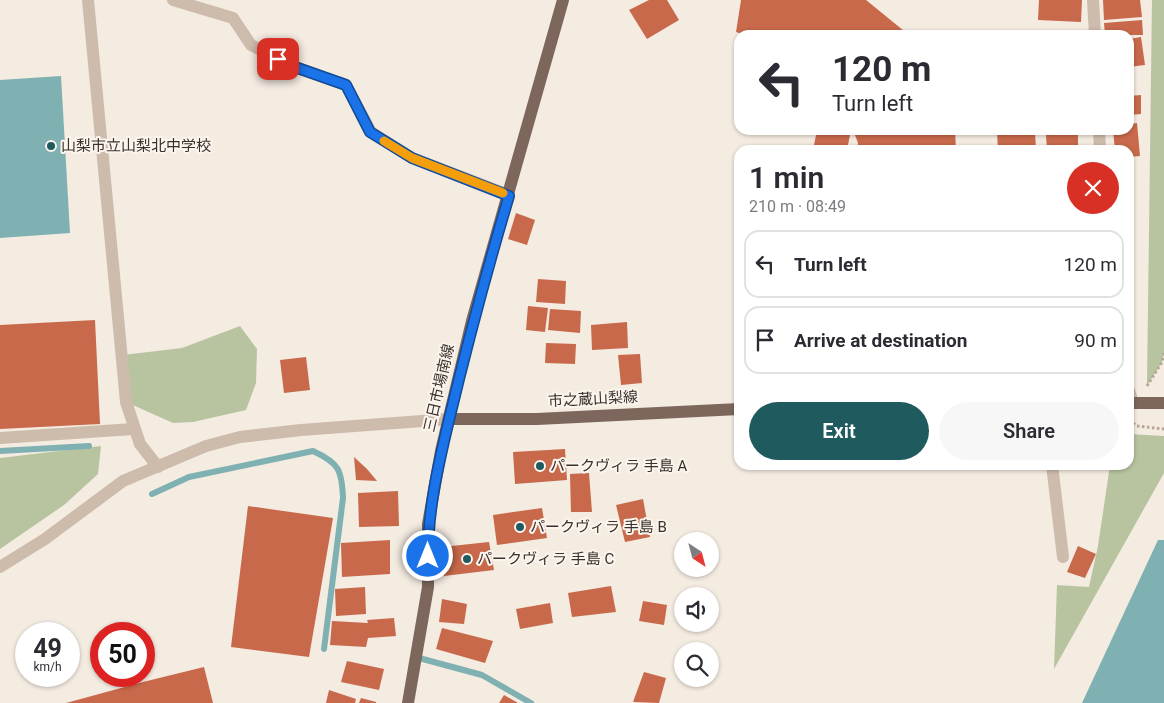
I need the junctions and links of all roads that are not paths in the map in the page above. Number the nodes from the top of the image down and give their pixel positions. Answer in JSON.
{"nodes":[{"id":1,"x":88,"y":0,"type":"edge"},
{"id":2,"x":173,"y":0,"type":"edge"},
{"id":3,"x":563,"y":0,"type":"edge"},
{"id":4,"x":1093,"y":0,"type":"edge"},
{"id":5,"x":1095,"y":30,"type":"edge"},
{"id":6,"x":509,"y":196,"type":"junction"},
{"id":7,"x":1134,"y":403,"type":"edge"},
{"id":8,"x":1164,"y":403,"type":"edge"},
{"id":9,"x":734,"y":408,"type":"edge"},
{"id":10,"x":449,"y":419,"type":"junction"},
{"id":11,"x":133,"y":429,"type":"junction"},
{"id":12,"x":0,"y":438,"type":"edge"},
{"id":13,"x":158,"y":467,"type":"junction"},
{"id":14,"x":1053,"y":470,"type":"edge"},
{"id":15,"x":1063,"y":557,"type":"dead end"},
{"id":16,"x":0,"y":567,"type":"edge"},
{"id":17,"x":409,"y":702,"type":"edge"}],
"edges":[{"from":1,"to":11,"type":"street"},
{"from":2,"to":6,"type":"street"},
{"from":3,"to":6,"type":"main road","name":"三日市場南線"},
{"from":4,"to":5,"type":"street"},
{"from":6,"to":10,"type":"main road","name":"三日市場南線"},
{"from":7,"to":8,"type":"main road"},
{"from":9,"to":10,"type":"main road","name":"市之蔵山梨線"},
{"from":10,"to":13,"type":"street"},
{"from":10,"to":17,"type":"main road","name":"三日市場南線"},
{"from":11,"to":12,"type":"street"},
{"from":11,"to":13,"type":"street"},
{"from":13,"to":16,"type":"street"},
{"from":14,"to":15,"type":"street"}]}
